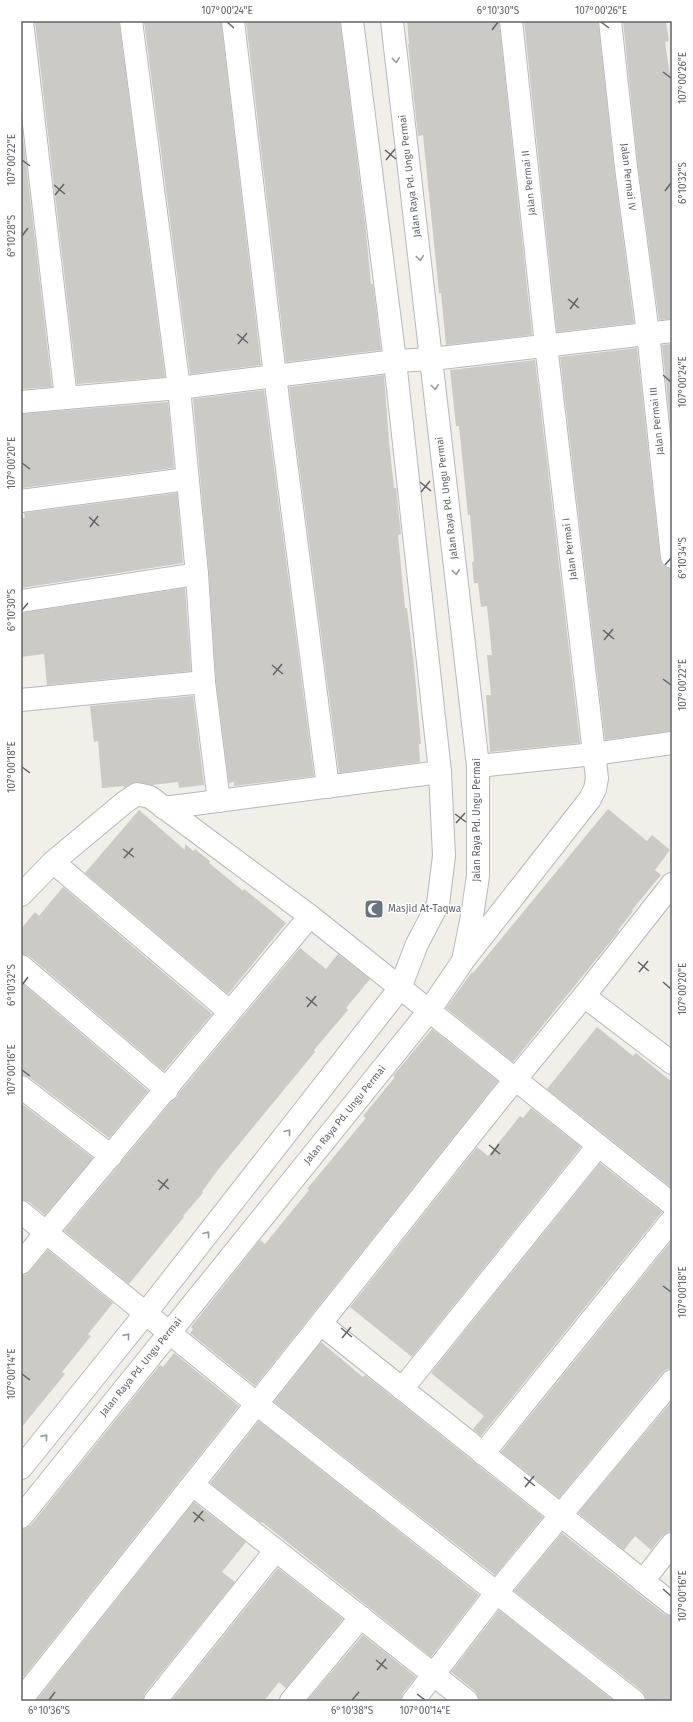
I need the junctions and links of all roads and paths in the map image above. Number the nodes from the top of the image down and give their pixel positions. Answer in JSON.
{"nodes":[{"id":1,"x":22,"y":21,"type":"edge"},
{"id":2,"x":131,"y":21,"type":"edge"},
{"id":3,"x":233,"y":21,"type":"edge"},
{"id":4,"x":352,"y":21,"type":"edge"},
{"id":5,"x":392,"y":21,"type":"edge"},
{"id":6,"x":511,"y":21,"type":"edge"},
{"id":7,"x":610,"y":21,"type":"edge"},
{"id":8,"x":672,"y":331,"type":"edge"},
{"id":9,"x":648,"y":333,"type":"junction"},
{"id":10,"x":546,"y":345,"type":"junction"},
{"id":11,"x":432,"y":359,"type":"junction"},
{"id":12,"x":395,"y":361,"type":"junction"},
{"id":13,"x":275,"y":376,"type":"junction"},
{"id":14,"x":179,"y":388,"type":"junction"},
{"id":15,"x":66,"y":398,"type":"junction"},
{"id":16,"x":21,"y":402,"type":"edge"},
{"id":17,"x":187,"y":479,"type":"junction"},
{"id":18,"x":21,"y":501,"type":"edge"},
{"id":19,"x":672,"y":557,"type":"edge"},
{"id":20,"x":197,"y":574,"type":"junction"},
{"id":21,"x":21,"y":601,"type":"edge"},
{"id":22,"x":204,"y":682,"type":"junction"},
{"id":23,"x":21,"y":700,"type":"edge"},
{"id":24,"x":672,"y":743,"type":"edge"},
{"id":25,"x":594,"y":754,"type":"junction"},
{"id":26,"x":478,"y":766,"type":"junction"},
{"id":27,"x":440,"y":772,"type":"junction"},
{"id":28,"x":328,"y":787,"type":"junction"},
{"id":29,"x":219,"y":801,"type":"junction"},
{"id":30,"x":164,"y":808,"type":"junction"},
{"id":31,"x":53,"y":862,"type":"junction"},
{"id":32,"x":672,"y":884,"type":"edge"},
{"id":33,"x":21,"y":895,"type":"edge"},
{"id":34,"x":310,"y":916,"type":"junction"},
{"id":35,"x":463,"y":960,"type":"junction"},
{"id":36,"x":21,"y":966,"type":"edge"},
{"id":37,"x":400,"y":988,"type":"junction"},
{"id":38,"x":584,"y":996,"type":"junction"},
{"id":39,"x":429,"y":1011,"type":"junction"},
{"id":40,"x":230,"y":1012,"type":"junction"},
{"id":41,"x":671,"y":1060,"type":"edge"},
{"id":42,"x":515,"y":1080,"type":"junction"},
{"id":43,"x":21,"y":1087,"type":"edge"},
{"id":44,"x":167,"y":1090,"type":"junction"},
{"id":45,"x":598,"y":1146,"type":"junction"},
{"id":46,"x":111,"y":1156,"type":"junction"},
{"id":47,"x":672,"y":1204,"type":"edge"},
{"id":48,"x":21,"y":1212,"type":"edge"},
{"id":49,"x":672,"y":1220,"type":"edge"},
{"id":50,"x":47,"y":1234,"type":"junction"},
{"id":51,"x":21,"y":1263,"type":"edge"},
{"id":52,"x":145,"y":1314,"type":"junction"},
{"id":53,"x":320,"y":1324,"type":"junction"},
{"id":54,"x":168,"y":1333,"type":"junction"},
{"id":55,"x":672,"y":1381,"type":"edge"},
{"id":56,"x":402,"y":1389,"type":"junction"},
{"id":57,"x":256,"y":1404,"type":"junction"},
{"id":58,"x":483,"y":1454,"type":"junction"},
{"id":59,"x":21,"y":1468,"type":"edge"},
{"id":60,"x":193,"y":1485,"type":"junction"},
{"id":61,"x":561,"y":1515,"type":"junction"},
{"id":62,"x":21,"y":1517,"type":"edge"},
{"id":63,"x":672,"y":1544,"type":"edge"},
{"id":64,"x":276,"y":1550,"type":"junction"},
{"id":65,"x":643,"y":1581,"type":"junction"},
{"id":66,"x":497,"y":1592,"type":"junction"},
{"id":67,"x":672,"y":1604,"type":"edge"},
{"id":68,"x":361,"y":1617,"type":"junction"},
{"id":69,"x":434,"y":1674,"type":"junction"},
{"id":70,"x":21,"y":1700,"type":"edge"},
{"id":71,"x":155,"y":1701,"type":"edge"},
{"id":72,"x":292,"y":1701,"type":"edge"},
{"id":73,"x":413,"y":1701,"type":"edge"},
{"id":74,"x":467,"y":1701,"type":"edge"},
{"id":75,"x":634,"y":1701,"type":"edge"}],
"edges":[{"from":1,"to":15,"type":"street"},
{"from":2,"to":14,"type":"street"},
{"from":3,"to":13,"type":"street"},
{"from":4,"to":12,"type":"street"},
{"from":5,"to":11,"type":"street","name":"Jalan Raya Pd. Ungu Permai","one_way":true},
{"from":6,"to":10,"type":"street","name":"Jalan Permai II"},
{"from":7,"to":9,"type":"street","name":"Jalan Permai IV"},
{"from":8,"to":9,"type":"street"},
{"from":9,"to":10,"type":"street"},
{"from":9,"to":19,"type":"street","name":"Jalan Permai III"},
{"from":10,"to":11,"type":"street"},
{"from":10,"to":25,"type":"street","name":"Jalan Permai I"},
{"from":11,"to":12,"type":"street"},
{"from":11,"to":26,"type":"street","name":"Jalan Raya Pd. Ungu Permai","one_way":true},
{"from":12,"to":13,"type":"street"},
{"from":12,"to":27,"type":"street"},
{"from":13,"to":14,"type":"street"},
{"from":13,"to":28,"type":"street"},
{"from":14,"to":15,"type":"street"},
{"from":14,"to":17,"type":"street"},
{"from":15,"to":16,"type":"street"},
{"from":17,"to":18,"type":"street"},
{"from":17,"to":20,"type":"street"},
{"from":20,"to":21,"type":"street"},
{"from":20,"to":22,"type":"street"},
{"from":22,"to":23,"type":"street"},
{"from":22,"to":29,"type":"street"},
{"from":24,"to":25,"type":"street"},
{"from":25,"to":26,"type":"street"},
{"from":25,"to":35,"type":"street","name":"Jalan Permai I"},
{"from":26,"to":35,"type":"street","name":"Jalan Raya Pd. Ungu Permai"},
{"from":27,"to":28,"type":"street"},
{"from":27,"to":37,"type":"street"},
{"from":28,"to":29,"type":"street"},
{"from":29,"to":30,"type":"street"},
{"from":30,"to":31,"type":"street"},
{"from":30,"to":34,"type":"street"},
{"from":31,"to":33,"type":"street"},
{"from":31,"to":40,"type":"street"},
{"from":32,"to":38,"type":"street"},
{"from":34,"to":37,"type":"street"},
{"from":34,"to":40,"type":"street"},
{"from":35,"to":39,"type":"street","name":"Jalan Raya Pd. Ungu Permai"},
{"from":36,"to":44,"type":"street"},
{"from":37,"to":39,"type":"street"},
{"from":52,"to":37,"type":"street","one_way":true},
{"from":38,"to":41,"type":"street"},
{"from":38,"to":42,"type":"street"},
{"from":39,"to":42,"type":"street"},
{"from":39,"to":54,"type":"street","name":"Jalan Raya Pd. Ungu Permai"},
{"from":40,"to":44,"type":"street"},
{"from":42,"to":45,"type":"street"},
{"from":42,"to":53,"type":"street"},
{"from":43,"to":46,"type":"street"},
{"from":44,"to":46,"type":"street"},
{"from":45,"to":47,"type":"street"},
{"from":45,"to":56,"type":"street"},
{"from":46,"to":50,"type":"street"},
{"from":48,"to":50,"type":"street"},
{"from":49,"to":58,"type":"street"},
{"from":50,"to":51,"type":"street"},
{"from":50,"to":52,"type":"street"},
{"from":52,"to":54,"type":"street"},
{"from":59,"to":52,"type":"street","one_way":true},
{"from":53,"to":56,"type":"street"},
{"from":53,"to":57,"type":"street"},
{"from":54,"to":57,"type":"street"},
{"from":54,"to":62,"type":"street","name":"Jalan Raya Pd. Ungu Permai"},
{"from":55,"to":61,"type":"street"},
{"from":56,"to":58,"type":"street"},
{"from":57,"to":60,"type":"street"},
{"from":57,"to":66,"type":"street"},
{"from":58,"to":61,"type":"street"},
{"from":60,"to":64,"type":"street"},
{"from":60,"to":70,"type":"street"},
{"from":61,"to":65,"type":"street"},
{"from":61,"to":66,"type":"street"},
{"from":63,"to":65,"type":"street"},
{"from":64,"to":68,"type":"street"},
{"from":64,"to":71,"type":"street"},
{"from":65,"to":67,"type":"street"},
{"from":66,"to":69,"type":"street"},
{"from":66,"to":75,"type":"street"},
{"from":68,"to":69,"type":"street"},
{"from":68,"to":72,"type":"street"},
{"from":69,"to":73,"type":"street"},
{"from":69,"to":74,"type":"street"}]}
